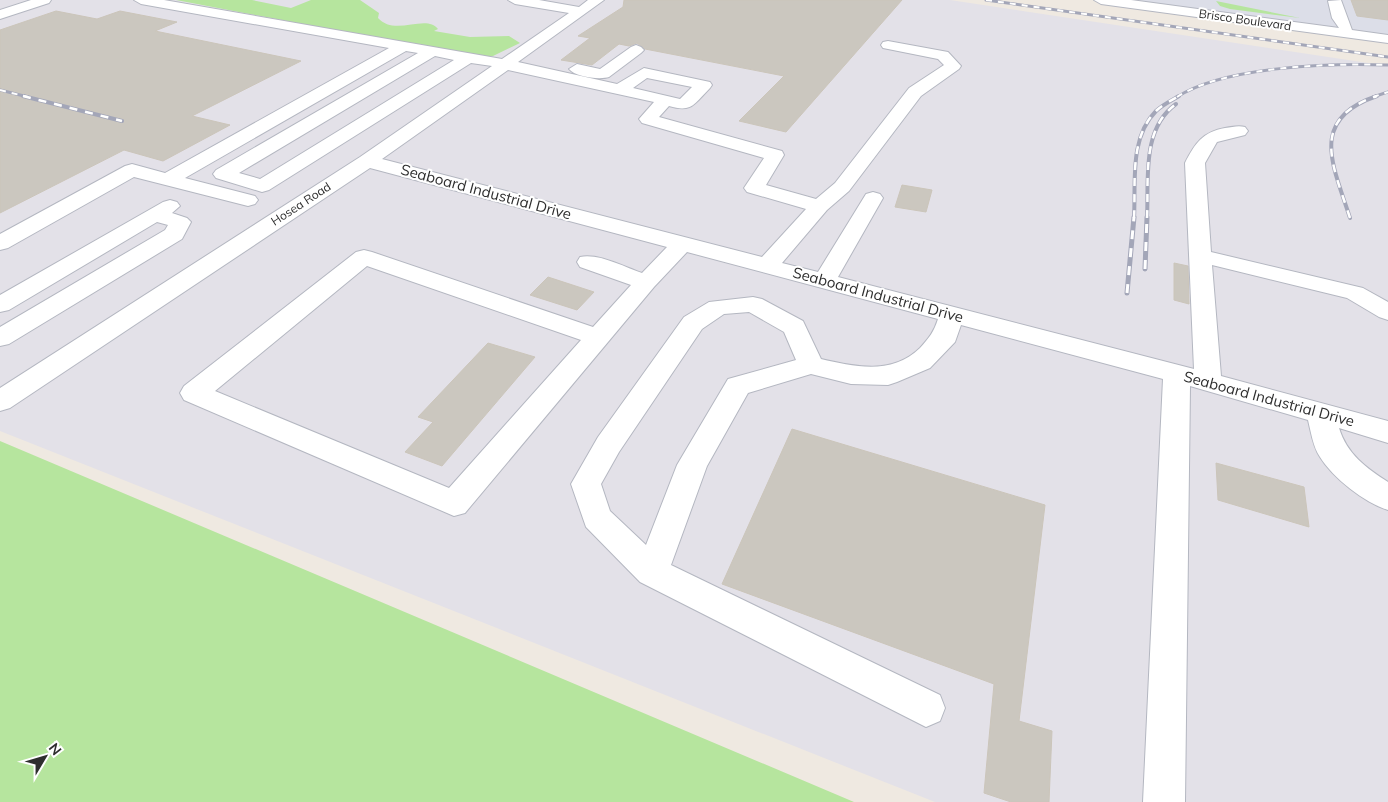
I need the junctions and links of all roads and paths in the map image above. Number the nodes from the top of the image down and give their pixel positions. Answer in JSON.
{"nodes":[{"id":1,"x":44,"y":0,"type":"edge"},
{"id":2,"x":141,"y":0,"type":"edge"},
{"id":3,"x":515,"y":0,"type":"edge"},
{"id":4,"x":1101,"y":0,"type":"edge"},
{"id":5,"x":1137,"y":0,"type":"edge"},
{"id":6,"x":1336,"y":0,"type":"edge"},
{"id":7,"x":589,"y":3,"type":"edge"},
{"id":8,"x":1206,"y":5,"type":"edge"},
{"id":9,"x":0,"y":15,"type":"edge"},
{"id":10,"x":1359,"y":20,"type":"dead end"},
{"id":11,"x":1342,"y":23,"type":"junction"},
{"id":12,"x":1388,"y":34,"type":"edge"},
{"id":13,"x":564,"y":39,"type":"dead end"},
{"id":14,"x":1388,"y":39,"type":"edge"},
{"id":15,"x":888,"y":45,"type":"dead end"},
{"id":16,"x":404,"y":46,"type":"junction"},
{"id":17,"x":636,"y":50,"type":"dead end"},
{"id":18,"x":433,"y":51,"type":"junction"},
{"id":19,"x":468,"y":58,"type":"junction"},
{"id":20,"x":504,"y":64,"type":"junction"},
{"id":21,"x":549,"y":69,"type":"junction"},
{"id":22,"x":620,"y":90,"type":"junction"},
{"id":23,"x":665,"y":100,"type":"junction"},
{"id":24,"x":1239,"y":131,"type":"dead end"},
{"id":25,"x":367,"y":161,"type":"junction"},
{"id":26,"x":168,"y":179,"type":"junction"},
{"id":27,"x":202,"y":187,"type":"junction"},
{"id":28,"x":873,"y":198,"type":"dead end"},
{"id":29,"x":820,"y":206,"type":"junction"},
{"id":30,"x":289,"y":212,"type":"junction"},
{"id":31,"x":155,"y":215,"type":"junction"},
{"id":32,"x":0,"y":243,"type":"edge"},
{"id":33,"x":682,"y":244,"type":"junction"},
{"id":34,"x":1201,"y":256,"type":"junction"},
{"id":35,"x":588,"y":262,"type":"dead end"},
{"id":36,"x":767,"y":266,"type":"junction"},
{"id":37,"x":824,"y":281,"type":"junction"},
{"id":38,"x":646,"y":282,"type":"junction"},
{"id":39,"x":0,"y":305,"type":"edge"},
{"id":40,"x":1388,"y":312,"type":"edge"},
{"id":41,"x":951,"y":315,"type":"junction"},
{"id":42,"x":598,"y":337,"type":"junction"},
{"id":43,"x":0,"y":338,"type":"edge"},
{"id":44,"x":812,"y":365,"type":"junction"},
{"id":45,"x":1193,"y":378,"type":"junction"},
{"id":46,"x":0,"y":401,"type":"edge"},
{"id":47,"x":1320,"y":414,"type":"junction"},
{"id":48,"x":1388,"y":432,"type":"edge"},
{"id":49,"x":1388,"y":498,"type":"edge"},
{"id":50,"x":652,"y":572,"type":"junction"},
{"id":51,"x":926,"y":708,"type":"dead end"},
{"id":52,"x":1164,"y":802,"type":"edge"}],
"edges":[{"from":1,"to":9,"type":"street"},
{"from":2,"to":16,"type":"street"},
{"from":3,"to":7,"type":"street"},
{"from":4,"to":14,"type":"street","name":"Brisco Boulevard"},
{"from":5,"to":8,"type":"street"},
{"from":6,"to":11,"type":"street"},
{"from":7,"to":20,"type":"street","name":"Hosea Road"},
{"from":8,"to":11,"type":"street"},
{"from":10,"to":11,"type":"street"},
{"from":11,"to":12,"type":"street"},
{"from":13,"to":21,"type":"street"},
{"from":15,"to":29,"type":"street"},
{"from":16,"to":18,"type":"street"},
{"from":16,"to":26,"type":"street"},
{"from":17,"to":21,"type":"street"},
{"from":18,"to":19,"type":"street"},
{"from":18,"to":19,"type":"street"},
{"from":19,"to":20,"type":"street"},
{"from":20,"to":21,"type":"street"},
{"from":20,"to":25,"type":"street","name":"Hosea Road"},
{"from":21,"to":22,"type":"street"},
{"from":22,"to":23,"type":"street"},
{"from":22,"to":23,"type":"street"},
{"from":23,"to":29,"type":"street"},
{"from":24,"to":34,"type":"street"},
{"from":25,"to":30,"type":"street","name":"Hosea Road"},
{"from":25,"to":33,"type":"street","name":"Seaboard Industrial Drive"},
{"from":26,"to":27,"type":"street"},
{"from":26,"to":32,"type":"street"},
{"from":27,"to":30,"type":"street"},
{"from":27,"to":31,"type":"street"},
{"from":28,"to":37,"type":"street"},
{"from":29,"to":36,"type":"street"},
{"from":30,"to":46,"type":"street","name":"Hosea Road"},
{"from":31,"to":39,"type":"street"},
{"from":31,"to":43,"type":"street"},
{"from":33,"to":36,"type":"street","name":"Seaboard Industrial Drive"},
{"from":33,"to":38,"type":"street"},
{"from":34,"to":40,"type":"street"},
{"from":34,"to":45,"type":"street"},
{"from":35,"to":38,"type":"street"},
{"from":36,"to":37,"type":"street","name":"Seaboard Industrial Drive"},
{"from":37,"to":41,"type":"street","name":"Seaboard Industrial Drive"},
{"from":38,"to":42,"type":"street"},
{"from":41,"to":44,"type":"street"},
{"from":41,"to":45,"type":"street","name":"Seaboard Industrial Drive"},
{"from":42,"to":42,"type":"street"},
{"from":44,"to":50,"type":"street"},
{"from":44,"to":50,"type":"street"},
{"from":45,"to":47,"type":"street","name":"Seaboard Industrial Drive"},
{"from":45,"to":52,"type":"street"},
{"from":47,"to":48,"type":"street","name":"Seaboard Industrial Drive"},
{"from":47,"to":49,"type":"street"},
{"from":50,"to":51,"type":"street"}]}
